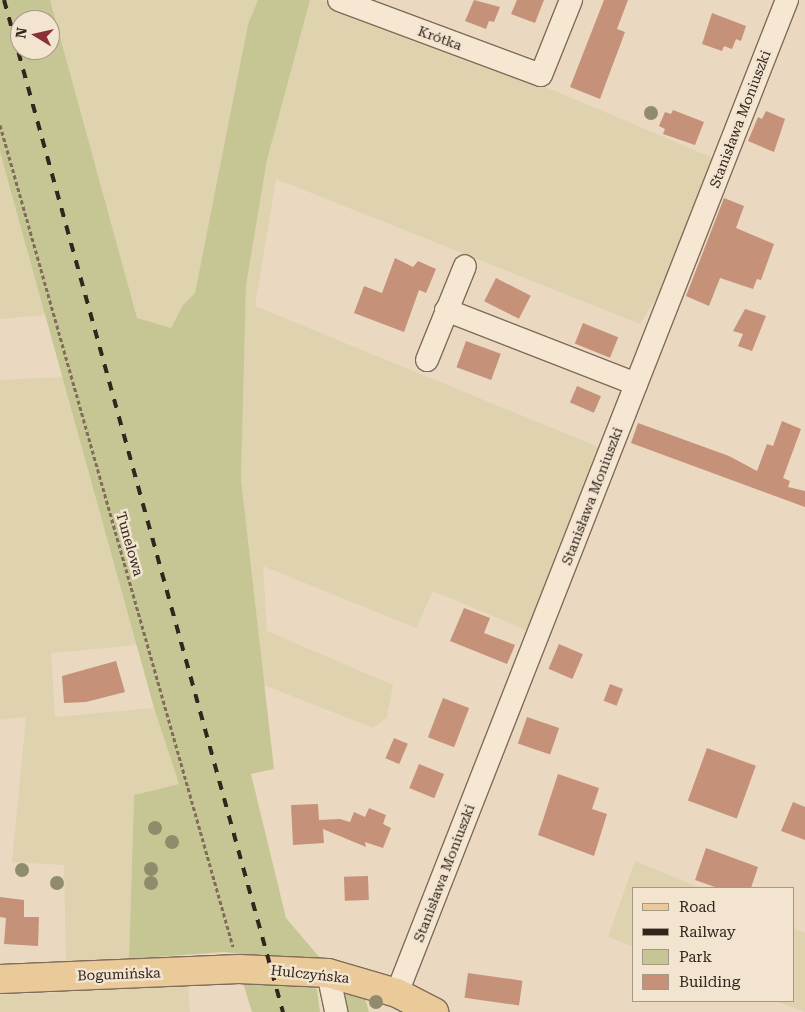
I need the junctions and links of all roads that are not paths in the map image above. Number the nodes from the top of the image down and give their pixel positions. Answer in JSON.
{"nodes":[{"id":1,"x":339,"y":0,"type":"edge"},
{"id":2,"x":571,"y":0,"type":"edge"},
{"id":3,"x":787,"y":0,"type":"edge"},
{"id":4,"x":465,"y":266,"type":"dead end"},
{"id":5,"x":446,"y":310,"type":"junction"},
{"id":6,"x":427,"y":360,"type":"dead end"},
{"id":7,"x":636,"y":384,"type":"junction"},
{"id":8,"x":239,"y":969,"type":"joint"},
{"id":9,"x":328,"y":973,"type":"junction"},
{"id":10,"x":0,"y":979,"type":"edge"},
{"id":11,"x":397,"y":993,"type":"junction"},
{"id":12,"x":336,"y":1012,"type":"edge"},
{"id":13,"x":434,"y":1012,"type":"edge"}],
"edges":[{"from":1,"to":2,"type":"street","name":"Krótka"},
{"from":3,"to":7,"type":"street","name":"Stanisława Moniuszki"},
{"from":4,"to":5,"type":"street"},
{"from":5,"to":6,"type":"street"},
{"from":5,"to":7,"type":"street"},
{"from":7,"to":11,"type":"street","name":"Stanisława Moniuszki"},
{"from":8,"to":9,"type":"main road","name":"Hulczyńska"},
{"from":8,"to":10,"type":"main road","name":"Bogumińska"},
{"from":9,"to":11,"type":"main road","name":"Hulczyńska"},
{"from":9,"to":12,"type":"street"},
{"from":11,"to":13,"type":"main road","name":"Hulczyńska"}]}
